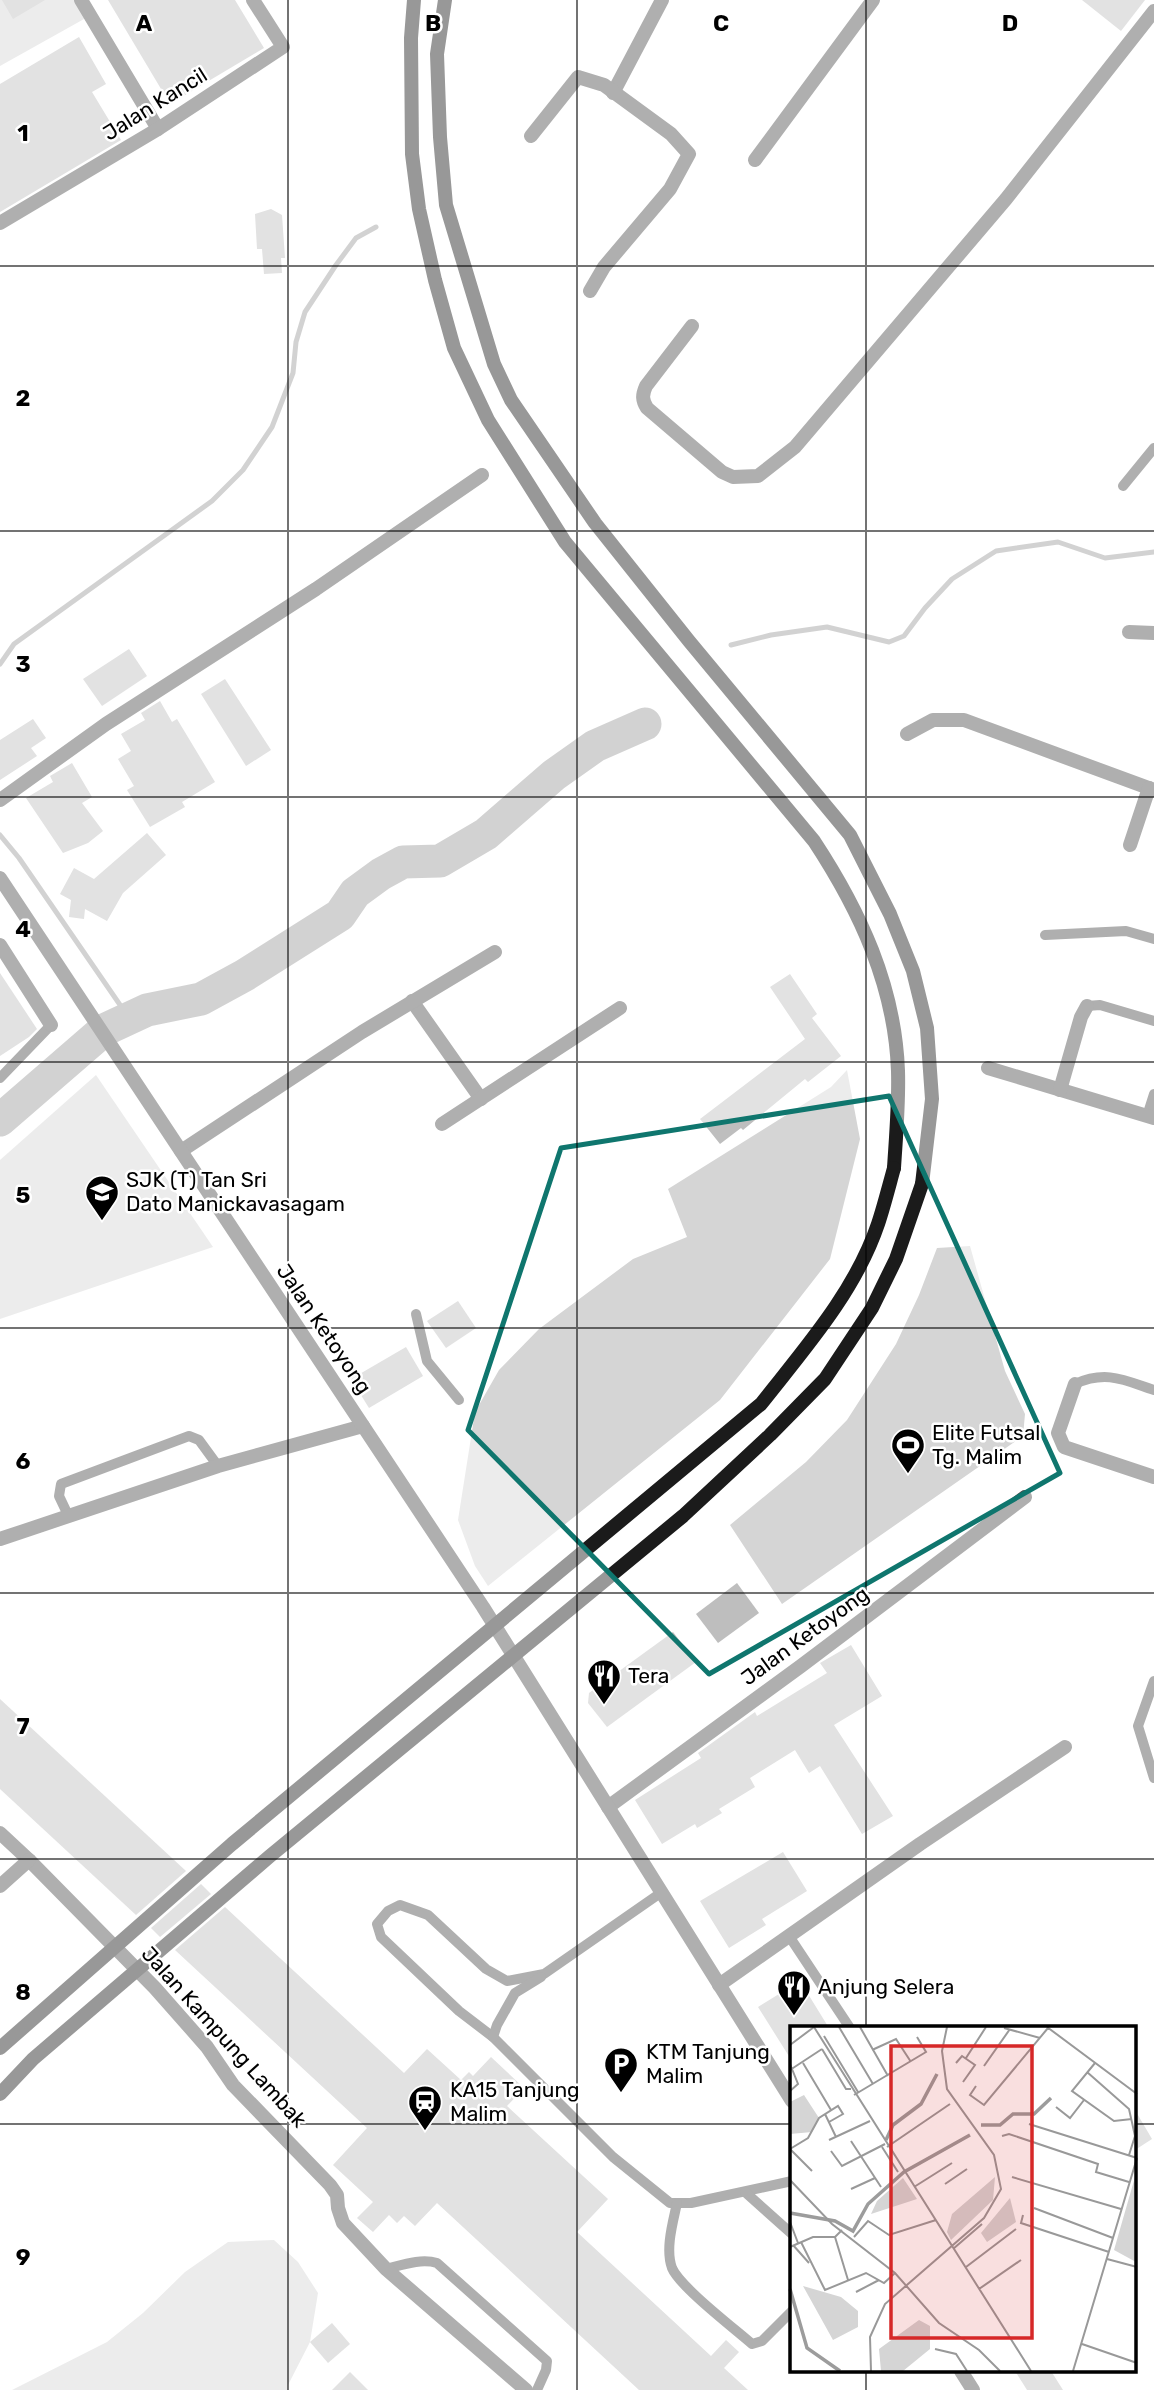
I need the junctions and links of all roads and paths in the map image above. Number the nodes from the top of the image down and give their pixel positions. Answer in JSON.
{"nodes":[{"id":1,"x":81,"y":0,"type":"edge"},
{"id":2,"x":253,"y":0,"type":"edge"},
{"id":3,"x":414,"y":0,"type":"edge"},
{"id":4,"x":444,"y":0,"type":"edge"},
{"id":5,"x":662,"y":0,"type":"edge"},
{"id":6,"x":873,"y":0,"type":"edge"},
{"id":7,"x":1154,"y":11,"type":"edge"},
{"id":8,"x":613,"y":93,"type":"junction"},
{"id":9,"x":158,"y":129,"type":"junction"},
{"id":10,"x":531,"y":136,"type":"dead end"},
{"id":11,"x":755,"y":160,"type":"dead end"},
{"id":12,"x":0,"y":223,"type":"edge"},
{"id":13,"x":590,"y":291,"type":"dead end"},
{"id":14,"x":692,"y":326,"type":"dead end"},
{"id":15,"x":1154,"y":448,"type":"edge"},
{"id":16,"x":482,"y":475,"type":"dead end"},
{"id":17,"x":1123,"y":486,"type":"dead end"},
{"id":18,"x":1129,"y":632,"type":"dead end"},
{"id":19,"x":1154,"y":633,"type":"edge"},
{"id":20,"x":907,"y":734,"type":"dead end"},
{"id":21,"x":1151,"y":789,"type":"edge"},
{"id":22,"x":0,"y":800,"type":"edge"},
{"id":23,"x":1130,"y":845,"type":"dead end"},
{"id":24,"x":0,"y":878,"type":"edge"},
{"id":25,"x":1045,"y":935,"type":"dead end"},
{"id":26,"x":1154,"y":939,"type":"edge"},
{"id":27,"x":0,"y":945,"type":"edge"},
{"id":28,"x":495,"y":951,"type":"dead end"},
{"id":29,"x":412,"y":1002,"type":"junction"},
{"id":30,"x":1087,"y":1006,"type":"joint"},
{"id":31,"x":620,"y":1008,"type":"dead end"},
{"id":32,"x":1154,"y":1021,"type":"edge"},
{"id":33,"x":51,"y":1025,"type":"joint"},
{"id":34,"x":988,"y":1068,"type":"dead end"},
{"id":35,"x":0,"y":1078,"type":"edge"},
{"id":36,"x":1060,"y":1090,"type":"junction"},
{"id":37,"x":1154,"y":1094,"type":"edge"},
{"id":38,"x":481,"y":1098,"type":"junction"},
{"id":39,"x":1150,"y":1117,"type":"edge"},
{"id":40,"x":442,"y":1124,"type":"dead end"},
{"id":41,"x":181,"y":1151,"type":"junction"},
{"id":42,"x":416,"y":1314,"type":"dead end"},
{"id":43,"x":1075,"y":1384,"type":"joint"},
{"id":44,"x":1154,"y":1390,"type":"edge"},
{"id":45,"x":459,"y":1400,"type":"dead end"},
{"id":46,"x":363,"y":1426,"type":"junction"},
{"id":47,"x":218,"y":1466,"type":"junction"},
{"id":48,"x":1154,"y":1477,"type":"edge"},
{"id":49,"x":1025,"y":1497,"type":"dead end"},
{"id":50,"x":68,"y":1515,"type":"junction"},
{"id":51,"x":0,"y":1539,"type":"edge"},
{"id":52,"x":1154,"y":1681,"type":"edge"},
{"id":53,"x":1065,"y":1746,"type":"dead end"},
{"id":54,"x":1154,"y":1778,"type":"edge"},
{"id":55,"x":608,"y":1807,"type":"junction"},
{"id":56,"x":0,"y":1833,"type":"edge"},
{"id":57,"x":29,"y":1860,"type":"junction"},
{"id":58,"x":0,"y":1886,"type":"edge"},
{"id":59,"x":662,"y":1892,"type":"junction"},
{"id":60,"x":789,"y":1936,"type":"junction"},
{"id":61,"x":544,"y":1974,"type":"junction"},
{"id":62,"x":719,"y":1985,"type":"junction"},
{"id":63,"x":849,"y":2026,"type":"edge"},
{"id":64,"x":494,"y":2037,"type":"junction"},
{"id":65,"x":0,"y":2048,"type":"edge"},
{"id":66,"x":0,"y":2094,"type":"edge"},
{"id":67,"x":790,"y":2098,"type":"edge"},
{"id":68,"x":790,"y":2181,"type":"edge"},
{"id":69,"x":745,"y":2192,"type":"junction"},
{"id":70,"x":677,"y":2203,"type":"junction"},
{"id":71,"x":790,"y":2232,"type":"edge"},
{"id":72,"x":386,"y":2269,"type":"junction"},
{"id":73,"x":790,"y":2313,"type":"edge"},
{"id":74,"x":962,"y":2372,"type":"edge"},
{"id":75,"x":526,"y":2390,"type":"edge"},
{"id":76,"x":537,"y":2390,"type":"edge"},
{"id":77,"x":973,"y":2390,"type":"edge"}],
"edges":[{"from":1,"to":9,"type":"street"},
{"from":2,"to":9,"type":"street","name":"Jalan Kancil"},
{"from":3,"to":65,"type":"main road","bridge":true},
{"from":4,"to":66,"type":"main road","bridge":true},
{"from":5,"to":8,"type":"street"},
{"from":6,"to":11,"type":"street"},
{"from":7,"to":14,"type":"street"},
{"from":8,"to":10,"type":"street"},
{"from":8,"to":13,"type":"street"},
{"from":9,"to":12,"type":"street","name":"Jalan Kancil"},
{"from":15,"to":17,"type":"lane"},
{"from":16,"to":22,"type":"street"},
{"from":18,"to":19,"type":"street"},
{"from":20,"to":21,"type":"street"},
{"from":21,"to":23,"type":"street"},
{"from":24,"to":41,"type":"street","name":"Jalan Ketoyong"},
{"from":25,"to":26,"type":"lane"},
{"from":27,"to":33,"type":"street"},
{"from":28,"to":29,"type":"street"},
{"from":29,"to":38,"type":"street"},
{"from":29,"to":41,"type":"street"},
{"from":30,"to":32,"type":"lane"},
{"from":30,"to":36,"type":"street"},
{"from":31,"to":38,"type":"street"},
{"from":33,"to":35,"type":"lane"},
{"from":34,"to":36,"type":"street"},
{"from":36,"to":39,"type":"street"},
{"from":37,"to":39,"type":"lane"},
{"from":38,"to":40,"type":"street"},
{"from":41,"to":46,"type":"street","name":"Jalan Ketoyong"},
{"from":42,"to":45,"type":"lane"},
{"from":43,"to":44,"type":"lane"},
{"from":43,"to":48,"type":"street"},
{"from":46,"to":47,"type":"street"},
{"from":46,"to":55,"type":"street","name":"Jalan Ketoyong"},
{"from":47,"to":50,"type":"street"},
{"from":47,"to":50,"type":"lane"},
{"from":49,"to":55,"type":"street","name":"Jalan Ketoyong"},
{"from":50,"to":51,"type":"street"},
{"from":52,"to":54,"type":"lane"},
{"from":53,"to":60,"type":"street"},
{"from":55,"to":59,"type":"street","name":"Jalan Ketoyong"},
{"from":56,"to":57,"type":"street","name":"Jalan Kampung Lambak"},
{"from":57,"to":58,"type":"street"},
{"from":57,"to":72,"type":"street","name":"Jalan Kampung Lambak"},
{"from":59,"to":61,"type":"lane"},
{"from":59,"to":62,"type":"street","name":"Jalan Ketoyong"},
{"from":60,"to":62,"type":"street"},
{"from":60,"to":63,"type":"lane"},
{"from":61,"to":64,"type":"lane"},
{"from":61,"to":64,"type":"lane"},
{"from":62,"to":67,"type":"street","name":"Jalan Ketoyong"},
{"from":64,"to":70,"type":"lane"},
{"from":68,"to":69,"type":"lane"},
{"from":69,"to":70,"type":"lane"},
{"from":69,"to":71,"type":"lane"},
{"from":70,"to":73,"type":"lane"},
{"from":72,"to":75,"type":"street","name":"Jalan Kampung Lambak"},
{"from":72,"to":76,"type":"lane"},
{"from":74,"to":77,"type":"street"}]}
